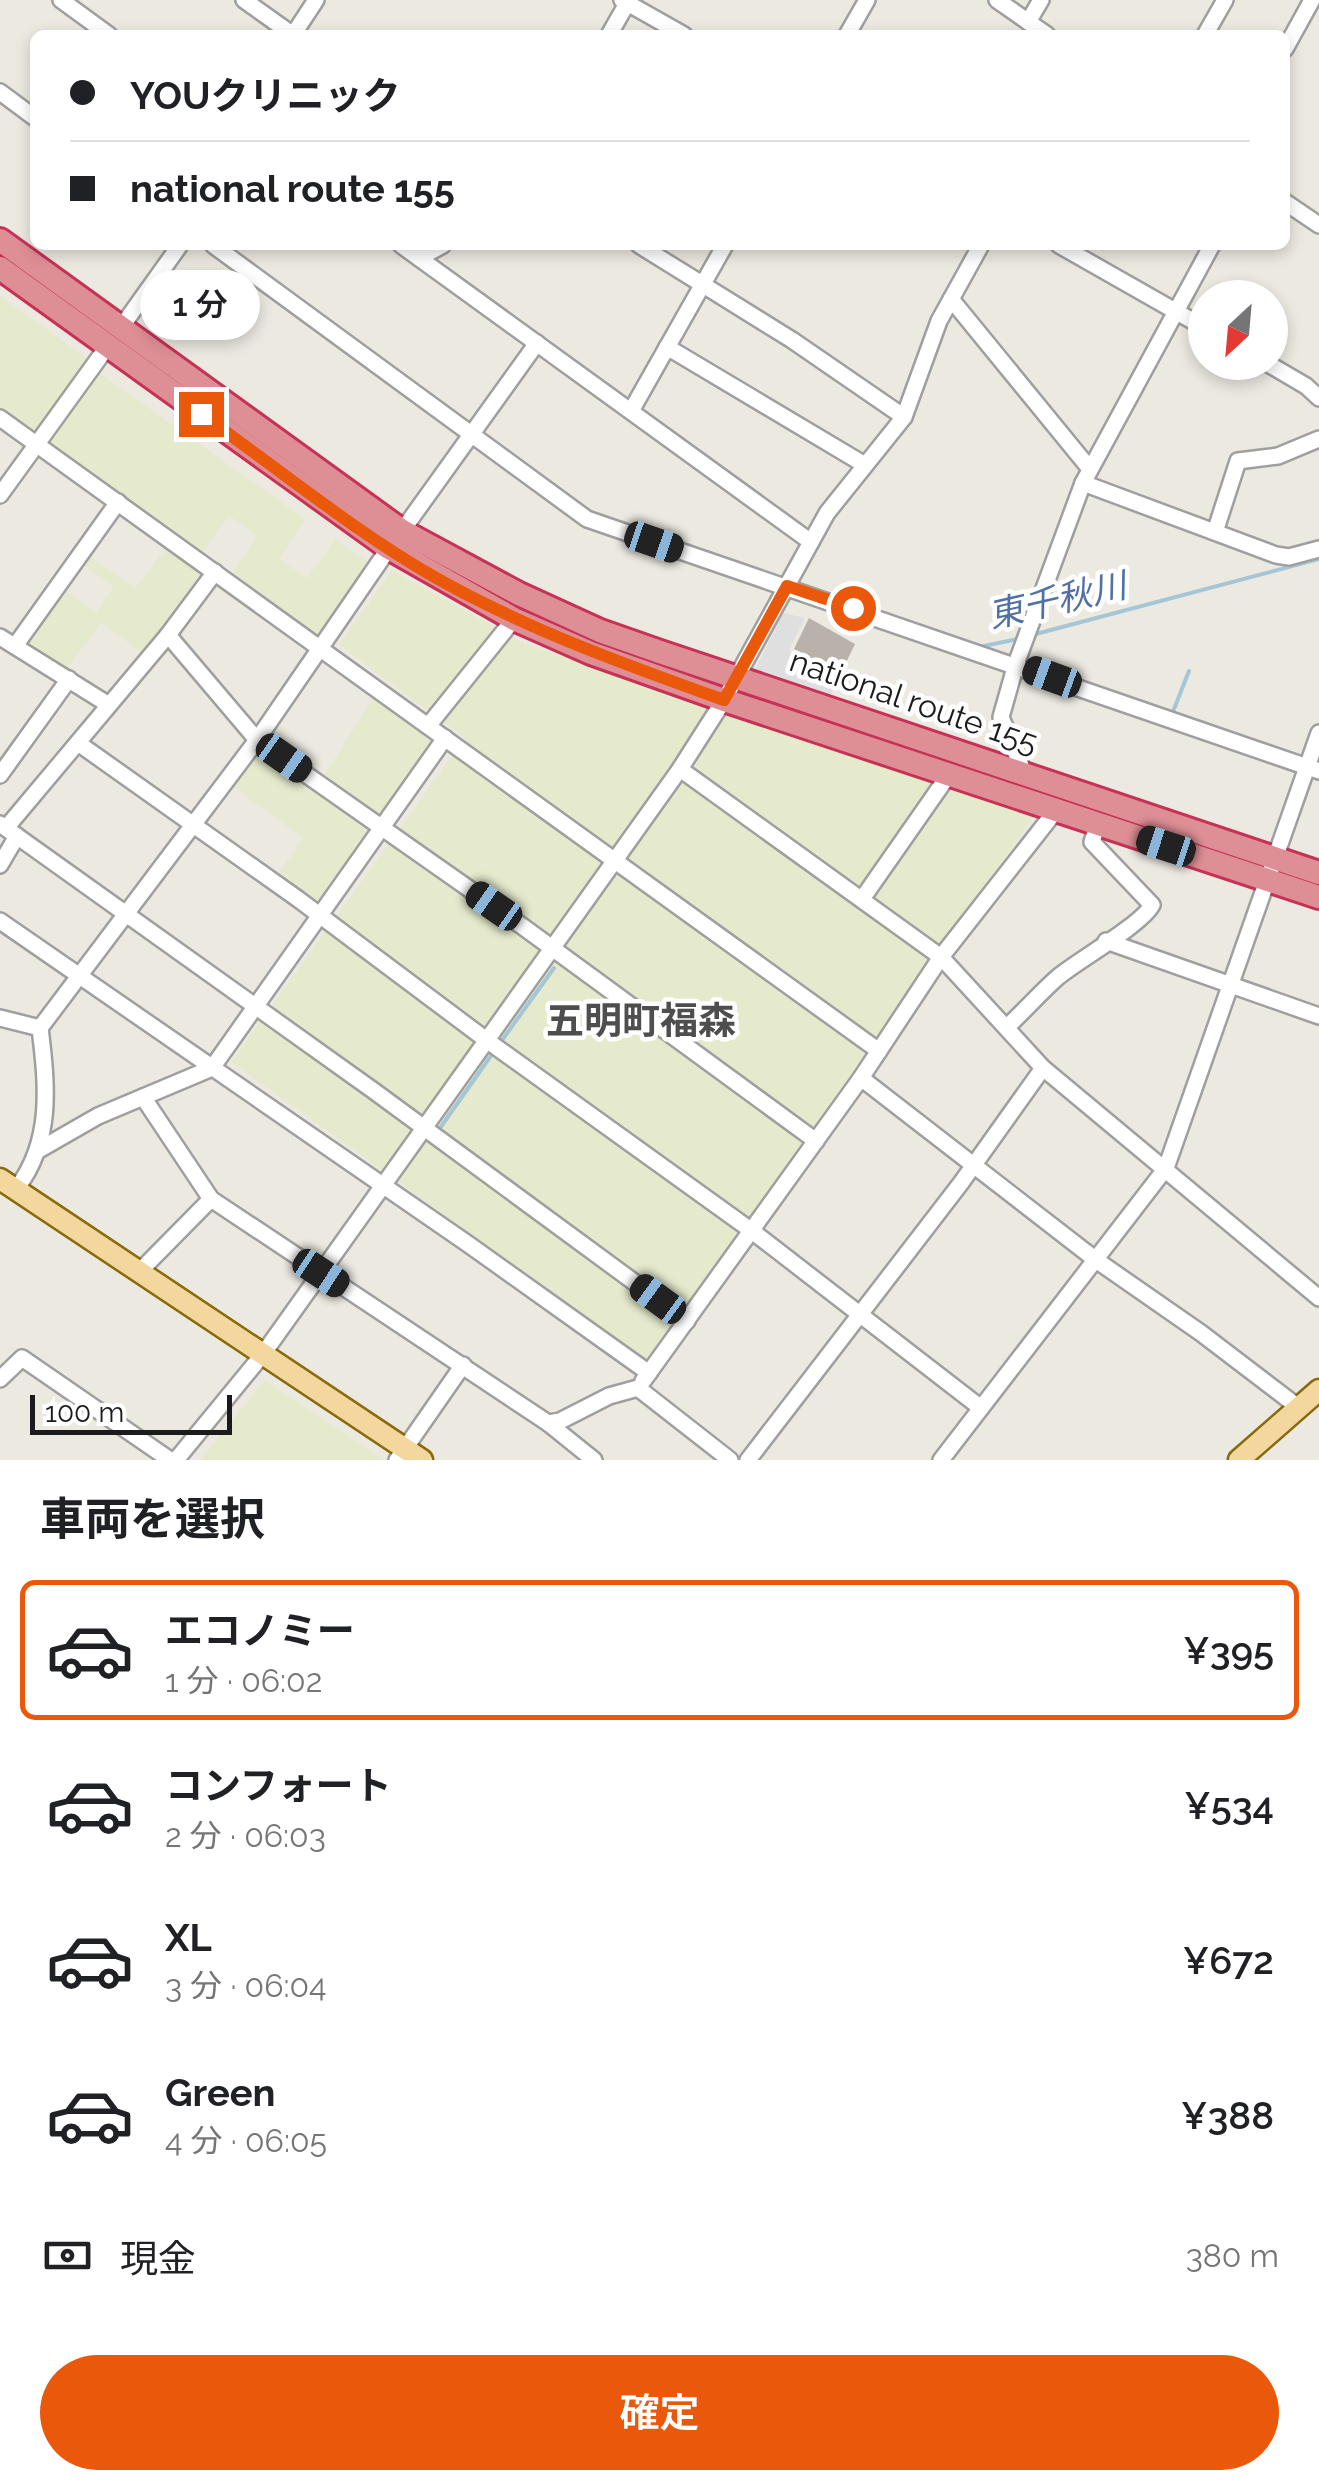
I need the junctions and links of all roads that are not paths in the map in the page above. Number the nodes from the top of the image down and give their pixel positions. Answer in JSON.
{"nodes":[{"id":1,"x":62,"y":0,"type":"edge"},
{"id":2,"x":244,"y":0,"type":"edge"},
{"id":3,"x":316,"y":0,"type":"edge"},
{"id":4,"x":866,"y":0,"type":"edge"},
{"id":5,"x":998,"y":0,"type":"edge"},
{"id":6,"x":1041,"y":0,"type":"edge"},
{"id":7,"x":1225,"y":0,"type":"edge"},
{"id":8,"x":1312,"y":0,"type":"edge"},
{"id":9,"x":626,"y":1,"type":"edge"},
{"id":10,"x":1028,"y":22,"type":"junction"},
{"id":11,"x":102,"y":30,"type":"edge"},
{"id":12,"x":286,"y":30,"type":"edge"},
{"id":13,"x":296,"y":30,"type":"edge"},
{"id":14,"x":612,"y":30,"type":"edge"},
{"id":15,"x":675,"y":30,"type":"edge"},
{"id":16,"x":850,"y":30,"type":"edge"},
{"id":17,"x":1040,"y":30,"type":"edge"},
{"id":18,"x":1208,"y":30,"type":"edge"},
{"id":19,"x":1290,"y":40,"type":"edge"},
{"id":20,"x":0,"y":92,"type":"edge"},
{"id":21,"x":30,"y":114,"type":"edge"},
{"id":22,"x":1290,"y":205,"type":"edge"},
{"id":23,"x":1319,"y":225,"type":"edge"},
{"id":24,"x":0,"y":240,"type":"edge"},
{"id":25,"x":176,"y":250,"type":"edge"},
{"id":26,"x":220,"y":250,"type":"edge"},
{"id":27,"x":408,"y":250,"type":"edge"},
{"id":28,"x":434,"y":250,"type":"edge"},
{"id":29,"x":647,"y":250,"type":"edge"},
{"id":30,"x":722,"y":250,"type":"edge"},
{"id":31,"x":978,"y":250,"type":"edge"},
{"id":32,"x":1068,"y":250,"type":"edge"},
{"id":33,"x":1209,"y":250,"type":"edge"},
{"id":34,"x":419,"y":258,"type":"junction"},
{"id":35,"x":0,"y":268,"type":"edge"},
{"id":36,"x":703,"y":284,"type":"junction"},
{"id":37,"x":951,"y":299,"type":"junction"},
{"id":38,"x":1177,"y":312,"type":"junction"},
{"id":39,"x":1188,"y":318,"type":"edge"},
{"id":40,"x":114,"y":338,"type":"junction"},
{"id":41,"x":537,"y":343,"type":"junction"},
{"id":42,"x":667,"y":347,"type":"junction"},
{"id":43,"x":1288,"y":375,"type":"edge"},
{"id":44,"x":1319,"y":398,"type":"edge"},
{"id":45,"x":630,"y":410,"type":"junction"},
{"id":46,"x":904,"y":416,"type":"junction"},
{"id":47,"x":0,"y":418,"type":"edge"},
{"id":48,"x":471,"y":433,"type":"junction"},
{"id":49,"x":1319,"y":439,"type":"edge"},
{"id":50,"x":36,"y":444,"type":"junction"},
{"id":51,"x":865,"y":465,"type":"junction"},
{"id":52,"x":1086,"y":476,"type":"junction"},
{"id":53,"x":0,"y":495,"type":"edge"},
{"id":54,"x":118,"y":502,"type":"junction"},
{"id":55,"x":1216,"y":532,"type":"junction"},
{"id":56,"x":395,"y":540,"type":"junction"},
{"id":57,"x":811,"y":542,"type":"junction"},
{"id":58,"x":1319,"y":549,"type":"edge"},
{"id":59,"x":215,"y":572,"type":"junction"},
{"id":60,"x":787,"y":586,"type":"junction"},
{"id":61,"x":514,"y":619,"type":"junction"},
{"id":62,"x":168,"y":634,"type":"junction"},
{"id":63,"x":0,"y":636,"type":"edge"},
{"id":64,"x":15,"y":646,"type":"junction"},
{"id":65,"x":321,"y":648,"type":"junction"},
{"id":66,"x":1016,"y":664,"type":"junction"},
{"id":67,"x":738,"y":675,"type":"junction"},
{"id":68,"x":69,"y":679,"type":"junction"},
{"id":69,"x":724,"y":700,"type":"junction"},
{"id":70,"x":109,"y":705,"type":"junction"},
{"id":71,"x":428,"y":726,"type":"junction"},
{"id":72,"x":1319,"y":733,"type":"edge"},
{"id":73,"x":445,"y":738,"type":"junction"},
{"id":74,"x":257,"y":740,"type":"junction"},
{"id":75,"x":78,"y":742,"type":"junction"},
{"id":76,"x":680,"y":769,"type":"junction"},
{"id":77,"x":1313,"y":769,"type":"edge"},
{"id":78,"x":950,"y":773,"type":"junction"},
{"id":79,"x":1024,"y":773,"type":"junction"},
{"id":80,"x":0,"y":774,"type":"edge"},
{"id":81,"x":1057,"y":810,"type":"junction"},
{"id":82,"x":1098,"y":823,"type":"junction"},
{"id":83,"x":192,"y":824,"type":"junction"},
{"id":84,"x":380,"y":826,"type":"junction"},
{"id":85,"x":8,"y":829,"type":"edge"},
{"id":86,"x":615,"y":862,"type":"junction"},
{"id":87,"x":0,"y":865,"type":"edge"},
{"id":88,"x":1271,"y":869,"type":"junction"},
{"id":89,"x":1319,"y":873,"type":"edge"},
{"id":90,"x":1319,"y":898,"type":"edge"},
{"id":91,"x":862,"y":899,"type":"junction"},
{"id":92,"x":127,"y":913,"type":"junction"},
{"id":93,"x":318,"y":914,"type":"junction"},
{"id":94,"x":0,"y":921,"type":"edge"},
{"id":95,"x":1106,"y":941,"type":"junction"},
{"id":96,"x":551,"y":950,"type":"junction"},
{"id":97,"x":942,"y":957,"type":"junction"},
{"id":98,"x":81,"y":976,"type":"junction"},
{"id":99,"x":1232,"y":986,"type":"junction"},
{"id":100,"x":254,"y":1005,"type":"junction"},
{"id":101,"x":1319,"y":1016,"type":"edge"},
{"id":102,"x":0,"y":1018,"type":"edge"},
{"id":103,"x":40,"y":1028,"type":"junction"},
{"id":104,"x":1007,"y":1028,"type":"junction"},
{"id":105,"x":485,"y":1039,"type":"junction"},
{"id":106,"x":879,"y":1051,"type":"junction"},
{"id":107,"x":212,"y":1068,"type":"junction"},
{"id":108,"x":1043,"y":1068,"type":"junction"},
{"id":109,"x":861,"y":1078,"type":"junction"},
{"id":110,"x":143,"y":1097,"type":"junction"},
{"id":111,"x":422,"y":1129,"type":"junction"},
{"id":112,"x":816,"y":1142,"type":"junction"},
{"id":113,"x":38,"y":1151,"type":"junction"},
{"id":114,"x":975,"y":1164,"type":"junction"},
{"id":115,"x":1166,"y":1168,"type":"junction"},
{"id":116,"x":8,"y":1184,"type":"edge"},
{"id":117,"x":382,"y":1184,"type":"junction"},
{"id":118,"x":211,"y":1199,"type":"junction"},
{"id":119,"x":752,"y":1231,"type":"junction"},
{"id":120,"x":1096,"y":1260,"type":"junction"},
{"id":121,"x":140,"y":1272,"type":"junction"},
{"id":122,"x":321,"y":1273,"type":"junction"},
{"id":123,"x":1319,"y":1298,"type":"edge"},
{"id":124,"x":858,"y":1315,"type":"junction"},
{"id":125,"x":687,"y":1320,"type":"junction"},
{"id":126,"x":263,"y":1354,"type":"junction"},
{"id":127,"x":463,"y":1365,"type":"junction"},
{"id":128,"x":649,"y":1373,"type":"junction"},
{"id":129,"x":0,"y":1379,"type":"edge"},
{"id":130,"x":638,"y":1388,"type":"junction"},
{"id":131,"x":1319,"y":1390,"type":"edge"},
{"id":132,"x":1298,"y":1406,"type":"junction"},
{"id":133,"x":981,"y":1408,"type":"junction"},
{"id":134,"x":548,"y":1423,"type":"junction"},
{"id":135,"x":408,"y":1456,"type":"edge"},
{"id":136,"x":173,"y":1460,"type":"edge"},
{"id":137,"x":594,"y":1460,"type":"edge"},
{"id":138,"x":730,"y":1460,"type":"edge"},
{"id":139,"x":748,"y":1460,"type":"edge"},
{"id":140,"x":940,"y":1460,"type":"edge"},
{"id":141,"x":1239,"y":1460,"type":"edge"}],
"edges":[{"from":1,"to":11,"type":"street"},
{"from":2,"to":12,"type":"street"},
{"from":3,"to":13,"type":"street"},
{"from":4,"to":16,"type":"street"},
{"from":5,"to":10,"type":"street"},
{"from":6,"to":10,"type":"street"},
{"from":7,"to":18,"type":"street"},
{"from":8,"to":19,"type":"street"},
{"from":9,"to":14,"type":"street"},
{"from":9,"to":15,"type":"street"},
{"from":10,"to":17,"type":"street"},
{"from":20,"to":21,"type":"street"},
{"from":22,"to":23,"type":"street"},
{"from":24,"to":40,"type":"highway","name":"national route 155"},
{"from":25,"to":40,"type":"street"},
{"from":26,"to":48,"type":"street"},
{"from":27,"to":34,"type":"street"},
{"from":28,"to":34,"type":"street"},
{"from":29,"to":36,"type":"street"},
{"from":30,"to":36,"type":"street"},
{"from":31,"to":37,"type":"street"},
{"from":32,"to":38,"type":"street"},
{"from":33,"to":38,"type":"street"},
{"from":34,"to":41,"type":"street"},
{"from":35,"to":40,"type":"highway","name":"national route 155"},
{"from":36,"to":42,"type":"street"},
{"from":36,"to":46,"type":"street"},
{"from":37,"to":46,"type":"street"},
{"from":37,"to":52,"type":"street"},
{"from":38,"to":39,"type":"street"},
{"from":38,"to":52,"type":"street"},
{"from":40,"to":50,"type":"street"},
{"from":40,"to":56,"type":"highway","name":"national route 155"},
{"from":41,"to":45,"type":"street"},
{"from":41,"to":48,"type":"street"},
{"from":42,"to":45,"type":"street"},
{"from":42,"to":51,"type":"street"},
{"from":43,"to":44,"type":"street"},
{"from":45,"to":57,"type":"street"},
{"from":46,"to":51,"type":"street"},
{"from":47,"to":50,"type":"street"},
{"from":48,"to":56,"type":"street"},
{"from":48,"to":60,"type":"street"},
{"from":49,"to":55,"type":"street"},
{"from":50,"to":53,"type":"street"},
{"from":50,"to":54,"type":"street"},
{"from":51,"to":57,"type":"street"},
{"from":52,"to":55,"type":"street"},
{"from":52,"to":66,"type":"street"},
{"from":54,"to":59,"type":"street"},
{"from":54,"to":64,"type":"street"},
{"from":55,"to":58,"type":"street"},
{"from":56,"to":61,"type":"highway","name":"national route 155"},
{"from":56,"to":65,"type":"street"},
{"from":56,"to":67,"type":"highway","name":"national route 155"},
{"from":57,"to":60,"type":"street"},
{"from":59,"to":62,"type":"street"},
{"from":59,"to":65,"type":"street"},
{"from":60,"to":66,"type":"street"},
{"from":60,"to":67,"type":"street"},
{"from":61,"to":69,"type":"highway","name":"national route 155"},
{"from":61,"to":71,"type":"street"},
{"from":62,"to":70,"type":"street"},
{"from":62,"to":74,"type":"street"},
{"from":63,"to":64,"type":"street"},
{"from":64,"to":68,"type":"street"},
{"from":65,"to":71,"type":"street"},
{"from":65,"to":74,"type":"street"},
{"from":66,"to":77,"type":"street"},
{"from":66,"to":79,"type":"street"},
{"from":67,"to":69,"type":"street"},
{"from":67,"to":79,"type":"highway","name":"national route 155"},
{"from":68,"to":70,"type":"street"},
{"from":68,"to":80,"type":"street"},
{"from":69,"to":76,"type":"street"},
{"from":69,"to":78,"type":"highway","name":"national route 155"},
{"from":70,"to":75,"type":"street"},
{"from":71,"to":73,"type":"street"},
{"from":72,"to":77,"type":"street"},
{"from":73,"to":84,"type":"street"},
{"from":73,"to":86,"type":"street"},
{"from":74,"to":83,"type":"street"},
{"from":74,"to":84,"type":"street"},
{"from":75,"to":83,"type":"street"},
{"from":75,"to":85,"type":"street"},
{"from":76,"to":86,"type":"street"},
{"from":76,"to":91,"type":"street"},
{"from":77,"to":88,"type":"street"},
{"from":78,"to":81,"type":"highway","name":"national route 155"},
{"from":78,"to":91,"type":"street"},
{"from":79,"to":88,"type":"highway","name":"national route 155"},
{"from":81,"to":82,"type":"highway","name":"national route 155"},
{"from":81,"to":97,"type":"street"},
{"from":82,"to":88,"type":"highway","name":"national route 155"},
{"from":82,"to":95,"type":"street"},
{"from":83,"to":92,"type":"street"},
{"from":83,"to":93,"type":"street"},
{"from":84,"to":93,"type":"street"},
{"from":84,"to":96,"type":"street"},
{"from":85,"to":87,"type":"street"},
{"from":85,"to":92,"type":"street"},
{"from":86,"to":96,"type":"street"},
{"from":86,"to":106,"type":"street"},
{"from":88,"to":89,"type":"highway","name":"national route 155"},
{"from":88,"to":90,"type":"highway","name":"national route 155"},
{"from":88,"to":99,"type":"street"},
{"from":91,"to":97,"type":"street"},
{"from":92,"to":98,"type":"street"},
{"from":92,"to":100,"type":"street"},
{"from":93,"to":100,"type":"street"},
{"from":93,"to":105,"type":"street"},
{"from":94,"to":98,"type":"street"},
{"from":95,"to":99,"type":"street"},
{"from":95,"to":104,"type":"street"},
{"from":96,"to":105,"type":"street"},
{"from":96,"to":112,"type":"street"},
{"from":97,"to":104,"type":"street"},
{"from":97,"to":106,"type":"street"},
{"from":98,"to":103,"type":"street"},
{"from":98,"to":107,"type":"street"},
{"from":99,"to":101,"type":"street"},
{"from":99,"to":115,"type":"street"},
{"from":100,"to":107,"type":"street"},
{"from":100,"to":111,"type":"street"},
{"from":102,"to":103,"type":"street"},
{"from":103,"to":113,"type":"street"},
{"from":104,"to":108,"type":"street"},
{"from":105,"to":111,"type":"street"},
{"from":105,"to":119,"type":"street"},
{"from":106,"to":109,"type":"street"},
{"from":107,"to":110,"type":"street"},
{"from":107,"to":117,"type":"street"},
{"from":108,"to":114,"type":"street"},
{"from":108,"to":115,"type":"street"},
{"from":109,"to":112,"type":"street"},
{"from":109,"to":114,"type":"street"},
{"from":110,"to":113,"type":"street"},
{"from":110,"to":118,"type":"street"},
{"from":111,"to":117,"type":"street"},
{"from":111,"to":125,"type":"street"},
{"from":112,"to":119,"type":"street"},
{"from":113,"to":116,"type":"street"},
{"from":114,"to":120,"type":"street"},
{"from":114,"to":124,"type":"street"},
{"from":115,"to":120,"type":"street"},
{"from":115,"to":123,"type":"street"},
{"from":116,"to":121,"type":"main road"},
{"from":117,"to":122,"type":"street"},
{"from":117,"to":128,"type":"street"},
{"from":118,"to":121,"type":"street"},
{"from":118,"to":122,"type":"street"},
{"from":119,"to":124,"type":"street"},
{"from":119,"to":125,"type":"street"},
{"from":120,"to":132,"type":"street"},
{"from":120,"to":133,"type":"street"},
{"from":121,"to":126,"type":"main road"},
{"from":122,"to":126,"type":"street"},
{"from":122,"to":127,"type":"street"},
{"from":124,"to":133,"type":"street"},
{"from":124,"to":139,"type":"street"},
{"from":125,"to":128,"type":"street"},
{"from":126,"to":135,"type":"main road"},
{"from":126,"to":136,"type":"street"},
{"from":127,"to":134,"type":"street"},
{"from":127,"to":135,"type":"street"},
{"from":128,"to":130,"type":"street"},
{"from":129,"to":136,"type":"street"},
{"from":130,"to":134,"type":"street"},
{"from":130,"to":138,"type":"street"},
{"from":131,"to":132,"type":"main road"},
{"from":132,"to":141,"type":"main road"},
{"from":133,"to":140,"type":"street"},
{"from":134,"to":137,"type":"street"}]}
